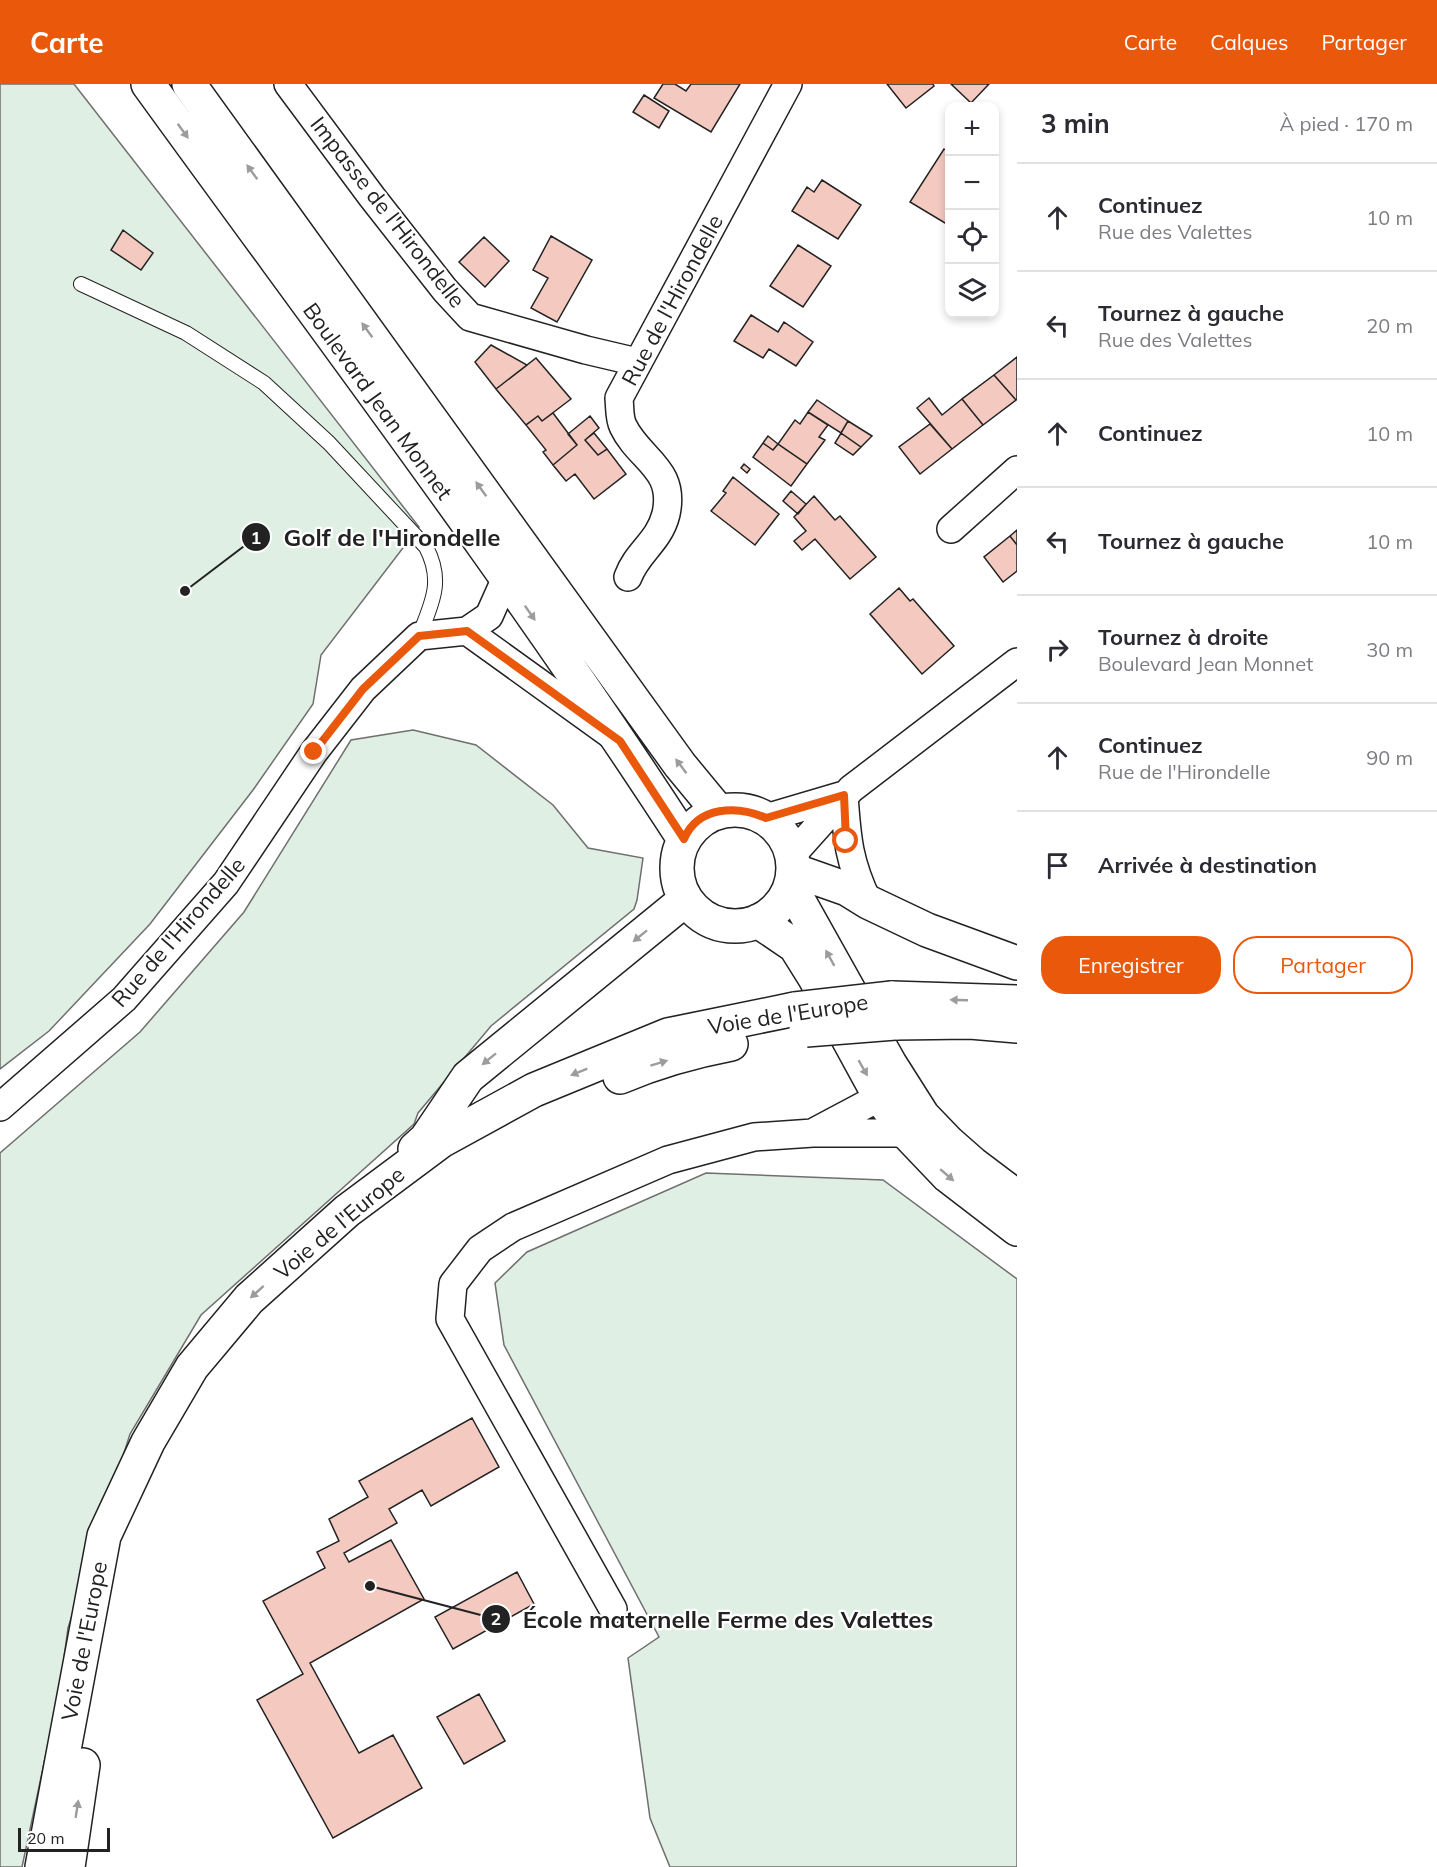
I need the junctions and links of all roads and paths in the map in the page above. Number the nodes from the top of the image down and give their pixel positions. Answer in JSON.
{"nodes":[{"id":1,"x":148,"y":84,"type":"edge"},
{"id":2,"x":189,"y":84,"type":"edge"},
{"id":3,"x":288,"y":84,"type":"edge"},
{"id":4,"x":788,"y":84,"type":"edge"},
{"id":5,"x":81,"y":285,"type":"dead end"},
{"id":6,"x":637,"y":362,"type":"junction"},
{"id":7,"x":1017,"y":470,"type":"edge"},
{"id":8,"x":951,"y":529,"type":"dead end"},
{"id":9,"x":628,"y":577,"type":"dead end"},
{"id":10,"x":506,"y":578,"type":"junction"},
{"id":11,"x":467,"y":631,"type":"junction"},
{"id":12,"x":419,"y":636,"type":"junction"},
{"id":13,"x":1017,"y":662,"type":"edge"},
{"id":14,"x":620,"y":741,"type":"junction"},
{"id":15,"x":844,"y":795,"type":"junction"},
{"id":16,"x":718,"y":811,"type":"junction"},
{"id":17,"x":766,"y":818,"type":"junction"},
{"id":18,"x":684,"y":839,"type":"junction"},
{"id":19,"x":792,"y":871,"type":"junction"},
{"id":20,"x":686,"y":900,"type":"junction"},
{"id":21,"x":868,"y":902,"type":"junction"},
{"id":22,"x":758,"y":921,"type":"junction"},
{"id":23,"x":1017,"y":963,"type":"edge"},
{"id":24,"x":1017,"y":1002,"type":"edge"},
{"id":25,"x":893,"y":1010,"type":"junction"},
{"id":26,"x":801,"y":1019,"type":"junction"},
{"id":27,"x":1017,"y":1026,"type":"edge"},
{"id":28,"x":0,"y":1107,"type":"edge"},
{"id":29,"x":905,"y":1111,"type":"junction"},
{"id":30,"x":813,"y":1133,"type":"junction"},
{"id":31,"x":1017,"y":1197,"type":"edge"},
{"id":32,"x":347,"y":1210,"type":"junction"},
{"id":33,"x":1017,"y":1229,"type":"edge"},
{"id":34,"x":613,"y":1609,"type":"dead end"},
{"id":35,"x":42,"y":1867,"type":"edge"},
{"id":36,"x":68,"y":1867,"type":"edge"}],
"edges":[{"from":1,"to":10,"type":"main road","name":"Boulevard Jean Monnet","one_way":true},
{"from":16,"to":2,"type":"main road","one_way":true},
{"from":3,"to":6,"type":"street","name":"Impasse de l'Hirondelle"},
{"from":4,"to":6,"type":"street","name":"Rue de l'Hirondelle"},
{"from":5,"to":12,"type":"lane"},
{"from":6,"to":9,"type":"street","name":"Rue de l'Hirondelle"},
{"from":7,"to":8,"type":"street"},
{"from":10,"to":11,"type":"street"},
{"from":10,"to":14,"type":"main road","name":"Boulevard Jean Monnet","one_way":true},
{"from":11,"to":12,"type":"street"},
{"from":11,"to":14,"type":"street"},
{"from":12,"to":28,"type":"street","name":"Rue de l'Hirondelle"},
{"from":13,"to":15,"type":"street"},
{"from":14,"to":18,"type":"main road","name":"Boulevard Jean Monnet"},
{"from":15,"to":17,"type":"street"},
{"from":15,"to":19,"type":"street"},
{"from":15,"to":21,"type":"street"},
{"from":16,"to":17,"type":"main road"},
{"from":16,"to":18,"type":"main road"},
{"from":17,"to":19,"type":"main road"},
{"from":18,"to":20,"type":"main road"},
{"from":19,"to":21,"type":"main road"},
{"from":19,"to":22,"type":"main road"},
{"from":29,"to":19,"type":"main road","one_way":true},
{"from":20,"to":22,"type":"main road"},
{"from":20,"to":32,"type":"main road","one_way":true},
{"from":21,"to":23,"type":"main road"},
{"from":22,"to":29,"type":"main road","one_way":true},
{"from":24,"to":25,"type":"main road","name":"Voie de l'Europe","one_way":true},
{"from":25,"to":26,"type":"main road","name":"Voie de l'Europe","bridge":true},
{"from":25,"to":27,"type":"main road","name":"Voie de l'Europe"},
{"from":26,"to":32,"type":"main road","name":"Voie de l'Europe","one_way":true},
{"from":36,"to":26,"type":"main road","name":"Voie de l'Europe","one_way":true},
{"from":29,"to":30,"type":"street"},
{"from":29,"to":30,"type":"street"},
{"from":29,"to":31,"type":"main road"},
{"from":29,"to":33,"type":"main road","one_way":true},
{"from":30,"to":34,"type":"street"},
{"from":32,"to":35,"type":"main road","name":"Voie de l'Europe","one_way":true}]}
